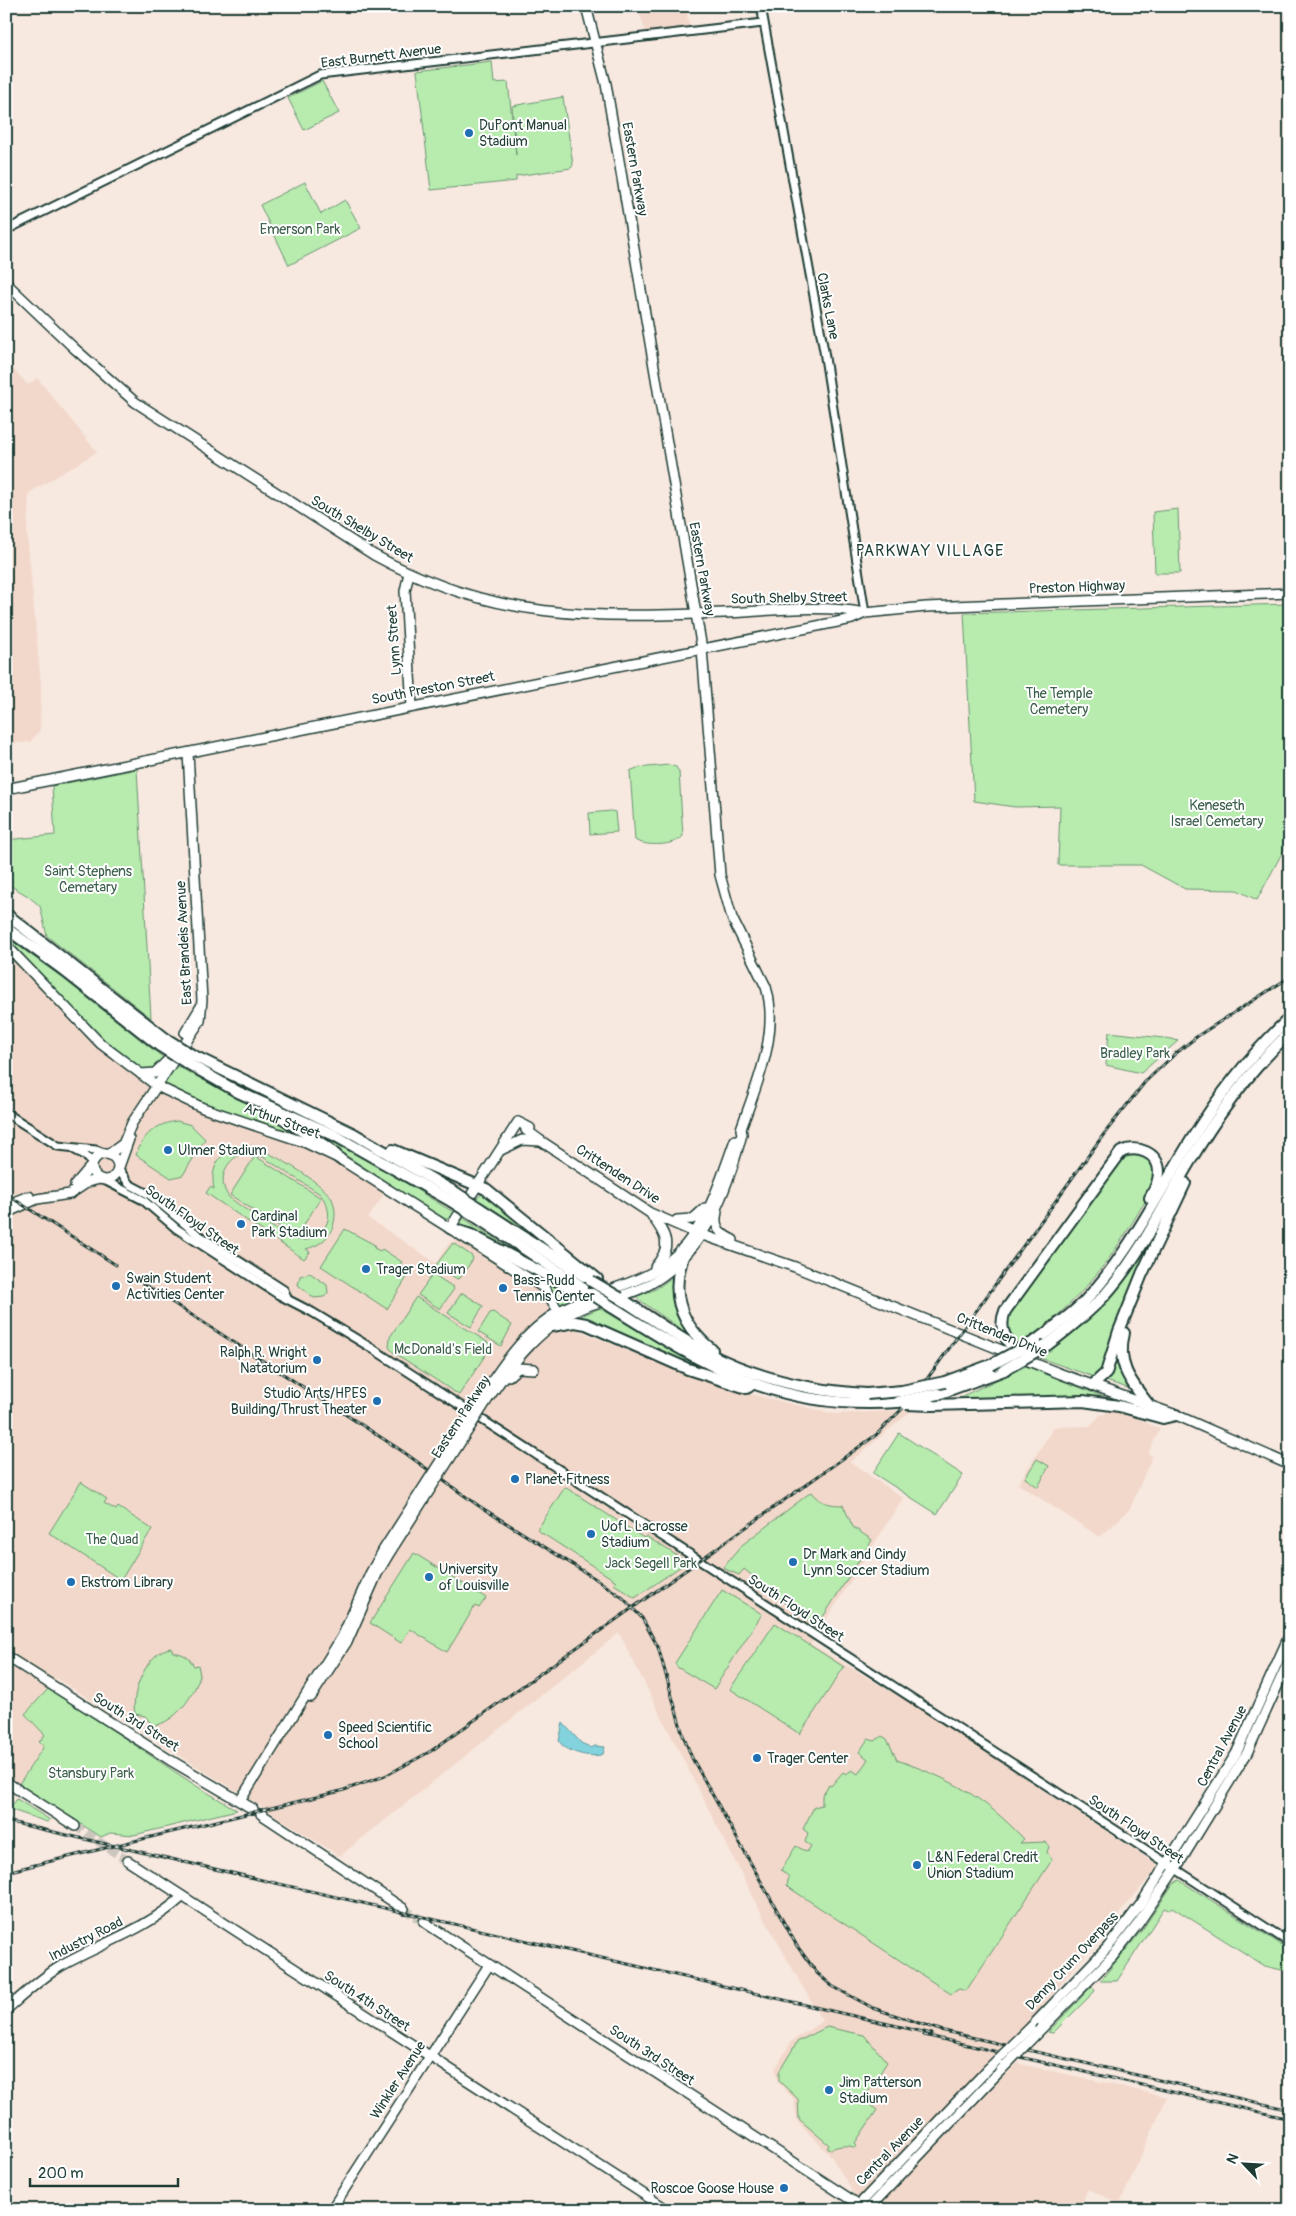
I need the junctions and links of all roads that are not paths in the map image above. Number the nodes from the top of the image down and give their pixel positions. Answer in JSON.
{"nodes":[{"id":1,"x":586,"y":6,"type":"edge"},
{"id":2,"x":761,"y":6,"type":"edge"},
{"id":3,"x":764,"y":23,"type":"junction"},
{"id":4,"x":596,"y":43,"type":"junction"},
{"id":5,"x":6,"y":230,"type":"edge"},
{"id":6,"x":6,"y":283,"type":"edge"},
{"id":7,"x":409,"y":573,"type":"junction"},
{"id":8,"x":1290,"y":593,"type":"edge"},
{"id":9,"x":865,"y":613,"type":"junction"},
{"id":10,"x":696,"y":614,"type":"junction"},
{"id":11,"x":702,"y":649,"type":"junction"},
{"id":12,"x":412,"y":707,"type":"junction"},
{"id":13,"x":188,"y":753,"type":"junction"},
{"id":14,"x":6,"y":789,"type":"edge"},
{"id":15,"x":6,"y":914,"type":"edge"},
{"id":16,"x":6,"y":928,"type":"edge"},
{"id":17,"x":6,"y":945,"type":"edge"},
{"id":18,"x":202,"y":1000,"type":"junction"},
{"id":19,"x":1290,"y":1018,"type":"edge"},
{"id":20,"x":1288,"y":1034,"type":"edge"},
{"id":21,"x":163,"y":1042,"type":"junction"},
{"id":22,"x":189,"y":1059,"type":"junction"},
{"id":23,"x":140,"y":1074,"type":"junction"},
{"id":24,"x":157,"y":1086,"type":"junction"},
{"id":25,"x":268,"y":1106,"type":"junction"},
{"id":26,"x":6,"y":1113,"type":"edge"},
{"id":27,"x":140,"y":1114,"type":"junction"},
{"id":28,"x":521,"y":1124,"type":"junction"},
{"id":29,"x":1202,"y":1140,"type":"junction"},
{"id":30,"x":541,"y":1141,"type":"junction"},
{"id":31,"x":375,"y":1146,"type":"junction"},
{"id":32,"x":72,"y":1148,"type":"junction"},
{"id":33,"x":499,"y":1152,"type":"junction"},
{"id":34,"x":108,"y":1154,"type":"junction"},
{"id":35,"x":340,"y":1159,"type":"junction"},
{"id":36,"x":92,"y":1164,"type":"junction"},
{"id":37,"x":119,"y":1168,"type":"junction"},
{"id":38,"x":106,"y":1181,"type":"junction"},
{"id":39,"x":478,"y":1185,"type":"junction"},
{"id":40,"x":453,"y":1197,"type":"junction"},
{"id":41,"x":714,"y":1204,"type":"junction"},
{"id":42,"x":6,"y":1205,"type":"edge"},
{"id":43,"x":6,"y":1212,"type":"edge"},
{"id":44,"x":477,"y":1212,"type":"junction"},
{"id":45,"x":650,"y":1213,"type":"junction"},
{"id":46,"x":677,"y":1220,"type":"junction"},
{"id":47,"x":450,"y":1228,"type":"junction"},
{"id":48,"x":1137,"y":1230,"type":"junction"},
{"id":49,"x":698,"y":1231,"type":"junction"},
{"id":50,"x":740,"y":1248,"type":"junction"},
{"id":51,"x":682,"y":1260,"type":"junction"},
{"id":52,"x":648,"y":1275,"type":"junction"},
{"id":53,"x":594,"y":1280,"type":"junction"},
{"id":54,"x":575,"y":1286,"type":"junction"},
{"id":55,"x":1135,"y":1291,"type":"junction"},
{"id":56,"x":287,"y":1298,"type":"junction"},
{"id":57,"x":559,"y":1312,"type":"junction"},
{"id":58,"x":550,"y":1322,"type":"junction"},
{"id":59,"x":1020,"y":1357,"type":"junction"},
{"id":60,"x":733,"y":1365,"type":"junction"},
{"id":61,"x":534,"y":1369,"type":"dead end"},
{"id":62,"x":753,"y":1384,"type":"junction"},
{"id":63,"x":1093,"y":1385,"type":"junction"},
{"id":64,"x":494,"y":1390,"type":"junction"},
{"id":65,"x":484,"y":1400,"type":"junction"},
{"id":66,"x":898,"y":1402,"type":"junction"},
{"id":67,"x":1148,"y":1404,"type":"junction"},
{"id":68,"x":1176,"y":1415,"type":"junction"},
{"id":69,"x":1290,"y":1465,"type":"edge"},
{"id":70,"x":1290,"y":1634,"type":"edge"},
{"id":71,"x":6,"y":1656,"type":"edge"},
{"id":72,"x":1290,"y":1658,"type":"edge"},
{"id":73,"x":6,"y":1782,"type":"edge"},
{"id":74,"x":240,"y":1801,"type":"junction"},
{"id":75,"x":75,"y":1826,"type":"tunnel mouth"},
{"id":76,"x":128,"y":1861,"type":"tunnel mouth"},
{"id":77,"x":1170,"y":1867,"type":"junction"},
{"id":78,"x":182,"y":1897,"type":"junction"},
{"id":79,"x":404,"y":1909,"type":"tunnel mouth"},
{"id":80,"x":424,"y":1922,"type":"tunnel mouth"},
{"id":81,"x":1290,"y":1943,"type":"edge"},
{"id":82,"x":489,"y":1965,"type":"junction"},
{"id":83,"x":6,"y":2010,"type":"edge"},
{"id":84,"x":429,"y":2056,"type":"junction"},
{"id":85,"x":988,"y":2069,"type":"joint"},
{"id":86,"x":1000,"y":2071,"type":"joint"},
{"id":87,"x":861,"y":2208,"type":"edge"},
{"id":88,"x":331,"y":2210,"type":"edge"},
{"id":89,"x":668,"y":2210,"type":"edge"}],
"edges":[{"from":1,"to":4,"type":"main road","name":"Eastern Parkway"},
{"from":2,"to":3,"type":"street","name":"Clarks Lane"},
{"from":3,"to":4,"type":"street","name":"East Burnett Avenue"},
{"from":3,"to":9,"type":"street","name":"Clarks Lane"},
{"from":4,"to":5,"type":"street","name":"East Burnett Avenue"},
{"from":4,"to":10,"type":"main road","name":"Eastern Parkway"},
{"from":6,"to":7,"type":"main road","name":"South Shelby Street"},
{"from":7,"to":10,"type":"main road","name":"South Shelby Street"},
{"from":7,"to":12,"type":"main road","name":"Lynn Street"},
{"from":8,"to":9,"type":"main road","name":"Preston Highway"},
{"from":9,"to":10,"type":"main road","name":"South Shelby Street"},
{"from":9,"to":11,"type":"main road","name":"South Preston Street"},
{"from":10,"to":11,"type":"main road","name":"Eastern Parkway"},
{"from":11,"to":12,"type":"main road","name":"South Preston Street"},
{"from":11,"to":41,"type":"main road","name":"Eastern Parkway"},
{"from":12,"to":13,"type":"main road","name":"South Preston Street"},
{"from":13,"to":14,"type":"main road","name":"South Preston Street"},
{"from":13,"to":18,"type":"main road","name":"East Brandeis Avenue"},
{"from":15,"to":21,"type":"highway"},
{"from":16,"to":21,"type":"highway"},
{"from":17,"to":23,"type":"main road","name":"Arthur Street"},
{"from":18,"to":23,"type":"main road"},
{"from":18,"to":24,"type":"main road","name":"East Brandeis Avenue"},
{"from":19,"to":48,"type":"highway"},
{"from":20,"to":29,"type":"highway"},
{"from":21,"to":22,"type":"highway","bridge":true},
{"from":22,"to":25,"type":"highway"},
{"from":22,"to":31,"type":"highway"},
{"from":23,"to":24,"type":"main road","name":"Arthur Street"},
{"from":24,"to":27,"type":"main road","name":"East Brandeis Avenue"},
{"from":24,"to":35,"type":"main road","name":"Arthur Street"},
{"from":25,"to":35,"type":"highway"},
{"from":25,"to":40,"type":"highway"},
{"from":26,"to":32,"type":"street"},
{"from":27,"to":34,"type":"main road","name":"East Brandeis Avenue"},
{"from":27,"to":37,"type":"main road","name":"East Brandeis Avenue"},
{"from":28,"to":30,"type":"main road","name":"Crittenden Drive"},
{"from":28,"to":33,"type":"main road"},
{"from":28,"to":46,"type":"main road","name":"Crittenden Drive"},
{"from":29,"to":55,"type":"highway"},
{"from":29,"to":66,"type":"highway","bridge":true},
{"from":30,"to":33,"type":"main road"},
{"from":30,"to":45,"type":"main road","name":"Crittenden Drive"},
{"from":31,"to":39,"type":"highway"},
{"from":31,"to":40,"type":"highway"},
{"from":32,"to":34,"type":"street"},
{"from":32,"to":36,"type":"street"},
{"from":33,"to":39,"type":"main road"},
{"from":34,"to":36,"type":"main road"},
{"from":34,"to":37,"type":"main road"},
{"from":35,"to":47,"type":"main road","name":"Arthur Street"},
{"from":36,"to":38,"type":"main road"},
{"from":36,"to":42,"type":"main road"},
{"from":37,"to":38,"type":"main road"},
{"from":37,"to":56,"type":"street","name":"South Floyd Street"},
{"from":38,"to":43,"type":"main road"},
{"from":38,"to":56,"type":"street","name":"South Floyd Street"},
{"from":39,"to":47,"type":"main road"},
{"from":39,"to":53,"type":"highway"},
{"from":40,"to":44,"type":"highway","bridge":true},
{"from":41,"to":46,"type":"main road"},
{"from":41,"to":49,"type":"main road","name":"Eastern Parkway"},
{"from":41,"to":50,"type":"main road"},
{"from":44,"to":53,"type":"highway"},
{"from":44,"to":54,"type":"highway"},
{"from":45,"to":49,"type":"main road","name":"Crittenden Drive"},
{"from":45,"to":52,"type":"main road"},
{"from":46,"to":49,"type":"main road","name":"Crittenden Drive"},
{"from":47,"to":54,"type":"highway"},
{"from":47,"to":57,"type":"main road","name":"Arthur Street"},
{"from":48,"to":59,"type":"highway"},
{"from":48,"to":60,"type":"highway","bridge":true},
{"from":49,"to":50,"type":"main road","name":"Crittenden Drive"},
{"from":49,"to":51,"type":"main road","name":"Eastern Parkway"},
{"from":49,"to":52,"type":"main road","name":"Eastern Parkway"},
{"from":50,"to":59,"type":"main road","name":"Crittenden Drive"},
{"from":51,"to":58,"type":"main road","name":"Eastern Parkway"},
{"from":51,"to":60,"type":"highway"},
{"from":52,"to":57,"type":"main road","name":"Eastern Parkway"},
{"from":53,"to":60,"type":"highway","bridge":true},
{"from":54,"to":62,"type":"highway","bridge":true},
{"from":55,"to":63,"type":"highway"},
{"from":55,"to":67,"type":"highway"},
{"from":56,"to":77,"type":"street","name":"South Floyd Street"},
{"from":57,"to":58,"type":"main road","name":"Eastern Parkway"},
{"from":58,"to":62,"type":"highway"},
{"from":58,"to":64,"type":"main road","name":"Eastern Parkway"},
{"from":58,"to":65,"type":"main road","name":"Eastern Parkway"},
{"from":59,"to":63,"type":"main road","name":"Crittenden Drive"},
{"from":61,"to":64,"type":"main road"},
{"from":62,"to":66,"type":"highway"},
{"from":63,"to":67,"type":"main road","name":"Crittenden Drive"},
{"from":64,"to":65,"type":"main road","name":"Eastern Parkway"},
{"from":65,"to":74,"type":"main road","name":"Eastern Parkway","bridge":true},
{"from":66,"to":68,"type":"highway","bridge":true},
{"from":67,"to":68,"type":"main road","name":"Crittenden Drive"},
{"from":68,"to":69,"type":"main road","name":"Crittenden Drive"},
{"from":70,"to":77,"type":"main road","name":"Central Avenue"},
{"from":71,"to":74,"type":"main road","name":"South 3rd Street"},
{"from":72,"to":77,"type":"main road","name":"Central Avenue"},
{"from":73,"to":75,"type":"main road"},
{"from":74,"to":79,"type":"main road","name":"South 3rd Street"},
{"from":76,"to":78,"type":"main road","name":"South 4th Street"},
{"from":77,"to":81,"type":"street","name":"South Floyd Street"},
{"from":77,"to":85,"type":"main road","name":"Denny Crum Overpass","bridge":true},
{"from":77,"to":86,"type":"main road","name":"Denny Crum Overpass","bridge":true},
{"from":78,"to":83,"type":"main road","name":"Industry Road"},
{"from":78,"to":84,"type":"main road","name":"South 4th Street"},
{"from":80,"to":82,"type":"main road","name":"South 3rd Street"},
{"from":82,"to":84,"type":"main road","name":"Winkler Avenue"},
{"from":82,"to":87,"type":"main road","name":"South 3rd Street"},
{"from":84,"to":88,"type":"main road","name":"Winkler Avenue"},
{"from":84,"to":89,"type":"main road","name":"South 4th Street"},
{"from":85,"to":87,"type":"main road","name":"Central Avenue"},
{"from":86,"to":87,"type":"main road","name":"Central Avenue"}]}
